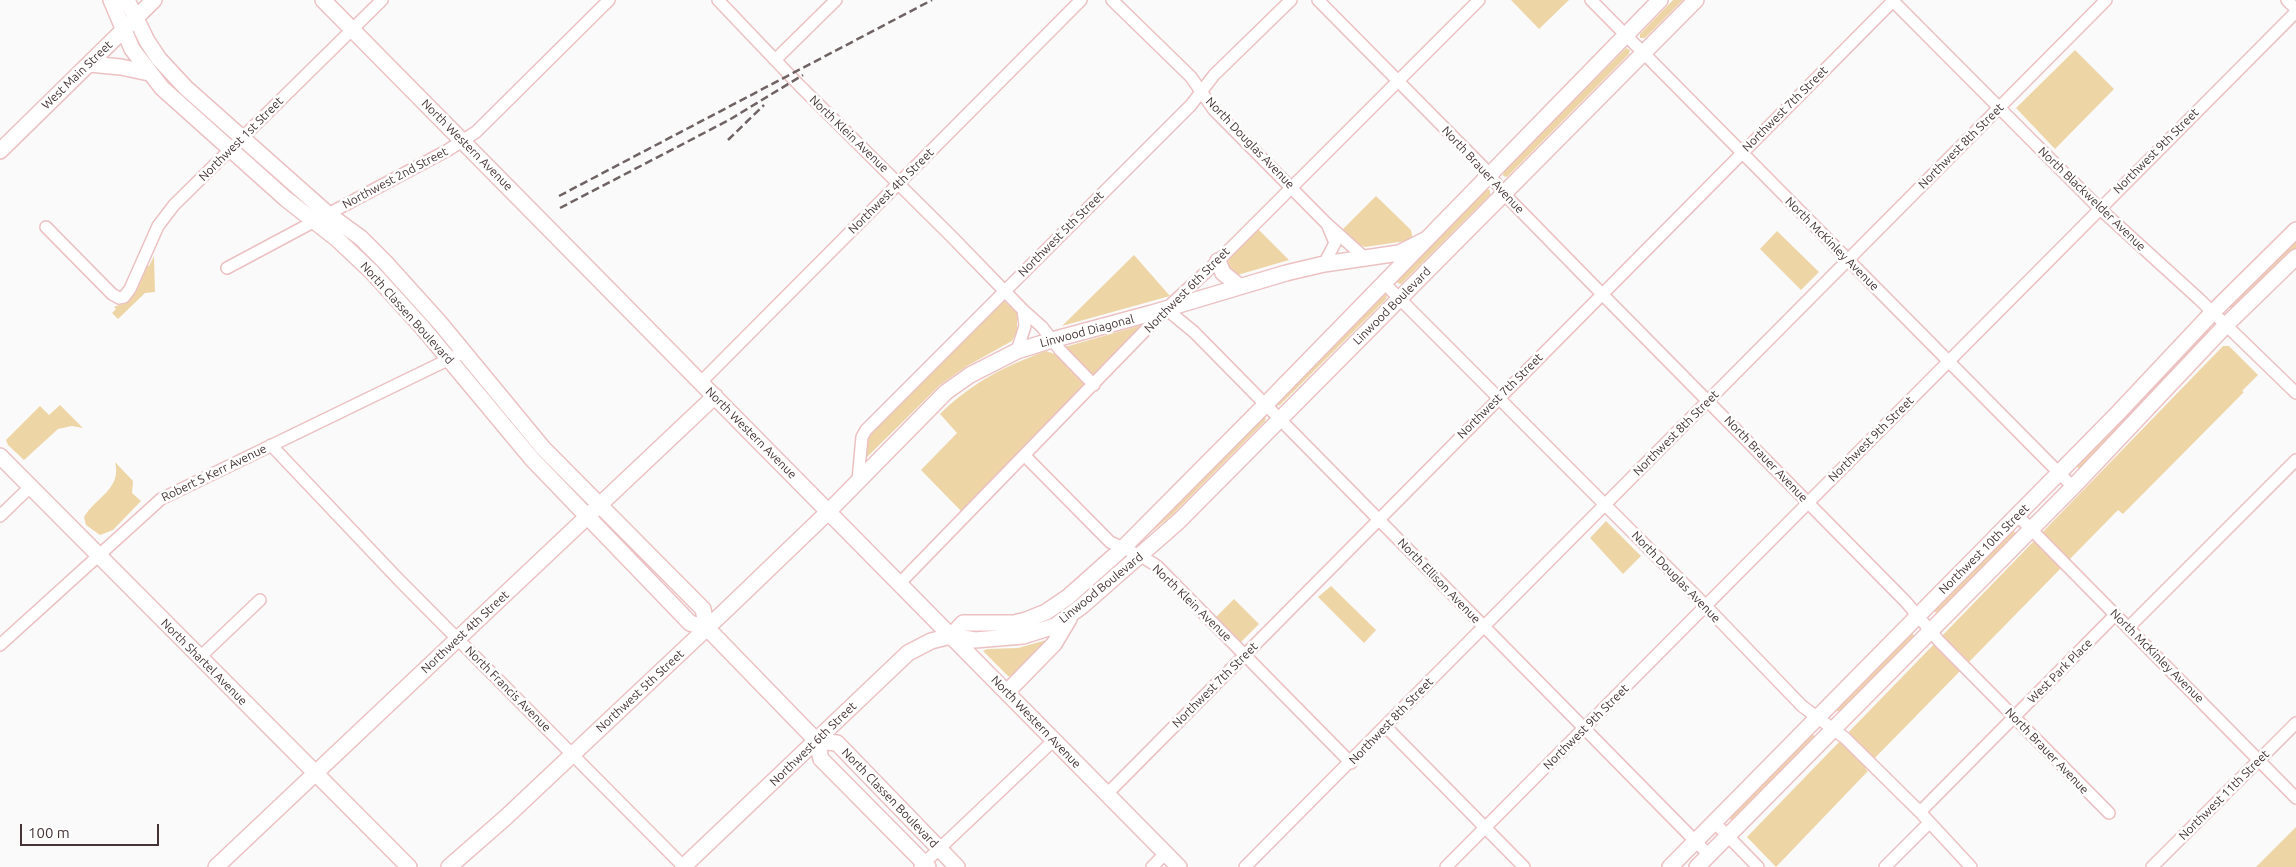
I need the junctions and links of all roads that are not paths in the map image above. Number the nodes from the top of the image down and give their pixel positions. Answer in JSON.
{"nodes":[{"id":1,"x":111,"y":0,"type":"edge"},
{"id":2,"x":127,"y":0,"type":"edge"},
{"id":3,"x":154,"y":0,"type":"edge"},
{"id":4,"x":323,"y":0,"type":"edge"},
{"id":5,"x":382,"y":0,"type":"edge"},
{"id":6,"x":609,"y":0,"type":"edge"},
{"id":7,"x":718,"y":0,"type":"edge"},
{"id":8,"x":836,"y":0,"type":"edge"},
{"id":9,"x":1082,"y":0,"type":"edge"},
{"id":10,"x":1112,"y":0,"type":"edge"},
{"id":11,"x":1291,"y":0,"type":"edge"},
{"id":12,"x":1318,"y":0,"type":"edge"},
{"id":13,"x":1479,"y":0,"type":"edge"},
{"id":14,"x":1591,"y":0,"type":"edge"},
{"id":15,"x":1660,"y":0,"type":"edge"},
{"id":16,"x":1696,"y":0,"type":"edge"},
{"id":17,"x":1893,"y":0,"type":"edge"},
{"id":18,"x":2106,"y":0,"type":"edge"},
{"id":19,"x":2287,"y":0,"type":"edge"},
{"id":20,"x":2296,"y":10,"type":"edge"},
{"id":21,"x":135,"y":19,"type":"junction"},
{"id":22,"x":352,"y":30,"type":"junction"},
{"id":23,"x":124,"y":31,"type":"junction"},
{"id":24,"x":1626,"y":34,"type":"junction"},
{"id":25,"x":1644,"y":52,"type":"junction"},
{"id":26,"x":776,"y":59,"type":"junction"},
{"id":27,"x":89,"y":64,"type":"junction"},
{"id":28,"x":149,"y":73,"type":"junction"},
{"id":29,"x":1397,"y":80,"type":"junction"},
{"id":30,"x":1201,"y":91,"type":"junction"},
{"id":31,"x":2000,"y":108,"type":"junction"},
{"id":32,"x":241,"y":138,"type":"junction"},
{"id":33,"x":463,"y":141,"type":"junction"},
{"id":34,"x":230,"y":150,"type":"junction"},
{"id":35,"x":0,"y":151,"type":"edge"},
{"id":36,"x":1742,"y":153,"type":"junction"},
{"id":37,"x":1490,"y":176,"type":"junction"},
{"id":38,"x":899,"y":183,"type":"junction"},
{"id":39,"x":1291,"y":186,"type":"junction"},
{"id":40,"x":1504,"y":193,"type":"junction"},
{"id":41,"x":2099,"y":208,"type":"junction"},
{"id":42,"x":328,"y":214,"type":"junction"},
{"id":43,"x":314,"y":222,"type":"junction"},
{"id":44,"x":1326,"y":223,"type":"junction"},
{"id":45,"x":46,"y":228,"type":"dead end"},
{"id":46,"x":2296,"y":230,"type":"edge"},
{"id":47,"x":1428,"y":239,"type":"junction"},
{"id":48,"x":2296,"y":257,"type":"edge"},
{"id":49,"x":1365,"y":258,"type":"junction"},
{"id":50,"x":1218,"y":260,"type":"junction"},
{"id":51,"x":1848,"y":260,"type":"junction"},
{"id":52,"x":1324,"y":264,"type":"junction"},
{"id":53,"x":227,"y":268,"type":"dead end"},
{"id":54,"x":1384,"y":283,"type":"junction"},
{"id":55,"x":1239,"y":286,"type":"junction"},
{"id":56,"x":1004,"y":291,"type":"junction"},
{"id":57,"x":1602,"y":294,"type":"junction"},
{"id":58,"x":1400,"y":298,"type":"junction"},
{"id":59,"x":1166,"y":309,"type":"junction"},
{"id":60,"x":1023,"y":310,"type":"junction"},
{"id":61,"x":2213,"y":312,"type":"junction"},
{"id":62,"x":2226,"y":325,"type":"junction"},
{"id":63,"x":1052,"y":340,"type":"junction"},
{"id":64,"x":1017,"y":350,"type":"junction"},
{"id":65,"x":464,"y":352,"type":"junction"},
{"id":66,"x":448,"y":359,"type":"junction"},
{"id":67,"x":1948,"y":362,"type":"junction"},
{"id":68,"x":700,"y":382,"type":"junction"},
{"id":69,"x":1094,"y":385,"type":"junction"},
{"id":70,"x":2296,"y":393,"type":"edge"},
{"id":71,"x":715,"y":396,"type":"junction"},
{"id":72,"x":1499,"y":397,"type":"junction"},
{"id":73,"x":1708,"y":400,"type":"junction"},
{"id":74,"x":1265,"y":405,"type":"junction"},
{"id":75,"x":1280,"y":419,"type":"junction"},
{"id":76,"x":271,"y":445,"type":"junction"},
{"id":77,"x":0,"y":456,"type":"edge"},
{"id":78,"x":1025,"y":456,"type":"junction"},
{"id":79,"x":2296,"y":460,"type":"edge"},
{"id":80,"x":2059,"y":473,"type":"junction"},
{"id":81,"x":858,"y":480,"type":"junction"},
{"id":82,"x":30,"y":487,"type":"junction"},
{"id":83,"x":2073,"y":487,"type":"junction"},
{"id":84,"x":1809,"y":503,"type":"junction"},
{"id":85,"x":1605,"y":504,"type":"junction"},
{"id":86,"x":599,"y":506,"type":"junction"},
{"id":87,"x":828,"y":512,"type":"junction"},
{"id":88,"x":2018,"y":515,"type":"junction"},
{"id":89,"x":0,"y":516,"type":"edge"},
{"id":90,"x":587,"y":516,"type":"junction"},
{"id":91,"x":1379,"y":518,"type":"junction"},
{"id":92,"x":2032,"y":529,"type":"junction"},
{"id":93,"x":1123,"y":548,"type":"junction"},
{"id":94,"x":98,"y":556,"type":"junction"},
{"id":95,"x":1141,"y":556,"type":"junction"},
{"id":96,"x":899,"y":584,"type":"junction"},
{"id":97,"x":260,"y":600,"type":"dead end"},
{"id":98,"x":1705,"y":607,"type":"junction"},
{"id":99,"x":2115,"y":614,"type":"junction"},
{"id":100,"x":1070,"y":616,"type":"junction"},
{"id":101,"x":1918,"y":616,"type":"junction"},
{"id":102,"x":1483,"y":627,"type":"junction"},
{"id":103,"x":706,"y":628,"type":"junction"},
{"id":104,"x":2128,"y":628,"type":"junction"},
{"id":105,"x":1930,"y":631,"type":"junction"},
{"id":106,"x":951,"y":636,"type":"junction"},
{"id":107,"x":458,"y":639,"type":"junction"},
{"id":108,"x":0,"y":645,"type":"edge"},
{"id":109,"x":1244,"y":655,"type":"junction"},
{"id":110,"x":200,"y":658,"type":"junction"},
{"id":111,"x":1007,"y":692,"type":"junction"},
{"id":112,"x":1818,"y":717,"type":"junction"},
{"id":113,"x":2014,"y":717,"type":"junction"},
{"id":114,"x":2296,"y":723,"type":"edge"},
{"id":115,"x":1386,"y":727,"type":"junction"},
{"id":116,"x":1584,"y":728,"type":"junction"},
{"id":117,"x":1834,"y":729,"type":"junction"},
{"id":118,"x":1054,"y":740,"type":"junction"},
{"id":119,"x":817,"y":741,"type":"junction"},
{"id":120,"x":572,"y":755,"type":"junction"},
{"id":121,"x":2259,"y":760,"type":"junction"},
{"id":122,"x":1351,"y":763,"type":"junction"},
{"id":123,"x":316,"y":772,"type":"junction"},
{"id":124,"x":1107,"y":794,"type":"junction"},
{"id":125,"x":2296,"y":798,"type":"edge"},
{"id":126,"x":1920,"y":812,"type":"junction"},
{"id":127,"x":2109,"y":813,"type":"dead end"},
{"id":128,"x":1714,"y":822,"type":"junction"},
{"id":129,"x":1929,"y":823,"type":"junction"},
{"id":130,"x":1485,"y":828,"type":"junction"},
{"id":131,"x":1728,"y":836,"type":"junction"},
{"id":132,"x":1695,"y":841,"type":"junction"},
{"id":133,"x":939,"y":849,"type":"junction"},
{"id":134,"x":1166,"y":853,"type":"junction"},
{"id":135,"x":1709,"y":855,"type":"junction"},
{"id":136,"x":924,"y":866,"type":"edge"},
{"id":137,"x":216,"y":867,"type":"edge"},
{"id":138,"x":410,"y":867,"type":"edge"},
{"id":139,"x":449,"y":867,"type":"edge"},
{"id":140,"x":684,"y":867,"type":"edge"},
{"id":141,"x":957,"y":867,"type":"edge"},
{"id":142,"x":1152,"y":867,"type":"edge"},
{"id":143,"x":1180,"y":867,"type":"edge"},
{"id":144,"x":1246,"y":867,"type":"edge"},
{"id":145,"x":1446,"y":867,"type":"edge"},
{"id":146,"x":1524,"y":867,"type":"edge"},
{"id":147,"x":1670,"y":867,"type":"edge"},
{"id":148,"x":1697,"y":867,"type":"edge"},
{"id":149,"x":1758,"y":867,"type":"edge"},
{"id":150,"x":1885,"y":867,"type":"edge"},
{"id":151,"x":1971,"y":867,"type":"edge"},
{"id":152,"x":2152,"y":867,"type":"edge"}],
"edges":[{"from":1,"to":23,"type":"main road","name":"North Classen Boulevard"},
{"from":2,"to":21,"type":"main road","name":"North Classen Boulevard"},
{"from":3,"to":21,"type":"main road","name":"West Main Street"},
{"from":4,"to":22,"type":"main road","name":"North Western Avenue"},
{"from":5,"to":22,"type":"street","name":"Northwest 1st Street"},
{"from":6,"to":33,"type":"street","name":"Northwest 2nd Street"},
{"from":7,"to":26,"type":"street","name":"North Klein Avenue"},
{"from":8,"to":26,"type":"street"},
{"from":9,"to":38,"type":"street","name":"Northwest 4th Street"},
{"from":10,"to":30,"type":"street","name":"North Douglas Avenue"},
{"from":11,"to":30,"type":"street","name":"Northwest 5th Street"},
{"from":12,"to":29,"type":"street","name":"North Brauer Avenue"},
{"from":13,"to":29,"type":"street","name":"Northwest 6th Street"},
{"from":14,"to":24,"type":"street","name":"North McKinley Avenue"},
{"from":15,"to":24,"type":"main road","name":"Linwood Boulevard"},
{"from":16,"to":25,"type":"main road","name":"Linwood Boulevard"},
{"from":17,"to":31,"type":"street","name":"North Blackwelder Avenue"},
{"from":17,"to":36,"type":"street","name":"Northwest 7th Street"},
{"from":18,"to":31,"type":"street","name":"Northwest 8th Street"},
{"from":19,"to":20,"type":"street"},
{"from":20,"to":41,"type":"street","name":"Northwest 9th Street"},
{"from":21,"to":23,"type":"main road","name":"West Main Street"},
{"from":21,"to":32,"type":"main road","name":"North Classen Boulevard"},
{"from":22,"to":32,"type":"street","name":"Northwest 1st Street"},
{"from":22,"to":33,"type":"main road","name":"North Western Avenue"},
{"from":23,"to":27,"type":"main road","name":"West Main Street"},
{"from":23,"to":28,"type":"main road","name":"North Classen Boulevard"},
{"from":24,"to":25,"type":"street","name":"North McKinley Avenue"},
{"from":24,"to":37,"type":"main road","name":"Linwood Boulevard"},
{"from":25,"to":36,"type":"street","name":"North McKinley Avenue"},
{"from":25,"to":40,"type":"main road","name":"Linwood Boulevard"},
{"from":26,"to":38,"type":"street","name":"North Klein Avenue"},
{"from":27,"to":28,"type":"main road"},
{"from":27,"to":35,"type":"main road","name":"West Main Street"},
{"from":28,"to":34,"type":"main road","name":"North Classen Boulevard"},
{"from":29,"to":37,"type":"street","name":"North Brauer Avenue"},
{"from":29,"to":39,"type":"street","name":"Northwest 6th Street"},
{"from":30,"to":39,"type":"street","name":"North Douglas Avenue"},
{"from":30,"to":56,"type":"street","name":"Northwest 5th Street"},
{"from":31,"to":41,"type":"street","name":"North Blackwelder Avenue"},
{"from":31,"to":51,"type":"street","name":"Northwest 8th Street"},
{"from":32,"to":34,"type":"street","name":"Northwest 1st Street"},
{"from":32,"to":42,"type":"main road","name":"North Classen Boulevard"},
{"from":33,"to":42,"type":"street","name":"Northwest 2nd Street"},
{"from":33,"to":68,"type":"main road","name":"North Western Avenue"},
{"from":34,"to":43,"type":"main road","name":"North Classen Boulevard"},
{"from":34,"to":45,"type":"street","name":"Northwest 1st Street"},
{"from":36,"to":51,"type":"street","name":"North McKinley Avenue"},
{"from":36,"to":57,"type":"street","name":"Northwest 7th Street"},
{"from":37,"to":40,"type":"street","name":"North Brauer Avenue"},
{"from":37,"to":47,"type":"main road","name":"Linwood Boulevard"},
{"from":38,"to":56,"type":"street","name":"North Klein Avenue"},
{"from":38,"to":68,"type":"street","name":"Northwest 4th Street"},
{"from":39,"to":44,"type":"street","name":"North Douglas Avenue"},
{"from":39,"to":50,"type":"street","name":"Northwest 6th Street"},
{"from":40,"to":57,"type":"street","name":"North Brauer Avenue"},
{"from":40,"to":58,"type":"main road","name":"Linwood Boulevard"},
{"from":41,"to":61,"type":"street","name":"North Blackwelder Avenue"},
{"from":41,"to":67,"type":"street","name":"Northwest 9th Street"},
{"from":42,"to":43,"type":"street","name":"Northwest 2nd Street"},
{"from":42,"to":65,"type":"main road","name":"North Classen Boulevard"},
{"from":43,"to":53,"type":"street","name":"Northwest 2nd Street"},
{"from":43,"to":66,"type":"main road","name":"North Classen Boulevard"},
{"from":44,"to":49,"type":"street","name":"North Douglas Avenue"},
{"from":44,"to":52,"type":"street","name":"North Douglas Avenue"},
{"from":46,"to":61,"type":"main road","name":"Northwest 10th Street"},
{"from":47,"to":49,"type":"main road","name":"Linwood Diagonal"},
{"from":47,"to":54,"type":"main road","name":"Linwood Boulevard"},
{"from":48,"to":62,"type":"main road","name":"Northwest 10th Street"},
{"from":49,"to":52,"type":"main road","name":"Linwood Diagonal"},
{"from":50,"to":55,"type":"main road"},
{"from":50,"to":59,"type":"street","name":"Northwest 6th Street"},
{"from":51,"to":67,"type":"street","name":"North McKinley Avenue"},
{"from":51,"to":73,"type":"street","name":"Northwest 8th Street"},
{"from":52,"to":55,"type":"main road","name":"Linwood Diagonal"},
{"from":54,"to":58,"type":"street","name":"North Douglas Avenue"},
{"from":54,"to":74,"type":"main road","name":"Linwood Boulevard"},
{"from":55,"to":59,"type":"main road","name":"Linwood Diagonal"},
{"from":56,"to":60,"type":"street","name":"North Klein Avenue"},
{"from":56,"to":81,"type":"street","name":"Northwest 5th Street"},
{"from":57,"to":72,"type":"street","name":"Northwest 7th Street"},
{"from":57,"to":73,"type":"street","name":"North Brauer Avenue"},
{"from":58,"to":72,"type":"street","name":"North Douglas Avenue"},
{"from":58,"to":75,"type":"main road","name":"Linwood Boulevard"},
{"from":59,"to":63,"type":"main road","name":"Linwood Diagonal"},
{"from":59,"to":69,"type":"street","name":"Northwest 6th Street"},
{"from":59,"to":74,"type":"street","name":"North Ellison Avenue"},
{"from":60,"to":63,"type":"street","name":"North Klein Avenue"},
{"from":60,"to":64,"type":"street"},
{"from":61,"to":62,"type":"street","name":"North Blackwelder Avenue"},
{"from":61,"to":80,"type":"main road","name":"Northwest 10th Street"},
{"from":62,"to":70,"type":"street","name":"North Blackwelder Avenue"},
{"from":62,"to":83,"type":"main road","name":"Northwest 10th Street"},
{"from":63,"to":64,"type":"main road","name":"Linwood Diagonal"},
{"from":63,"to":69,"type":"street","name":"North Klein Avenue"},
{"from":64,"to":81,"type":"main road","name":"Linwood Diagonal"},
{"from":65,"to":66,"type":"street","name":"Robert S Kerr Avenue"},
{"from":65,"to":86,"type":"main road","name":"North Classen Boulevard"},
{"from":66,"to":76,"type":"street","name":"Robert S Kerr Avenue"},
{"from":66,"to":90,"type":"main road","name":"North Classen Boulevard"},
{"from":67,"to":80,"type":"street","name":"North McKinley Avenue"},
{"from":67,"to":84,"type":"street","name":"Northwest 9th Street"},
{"from":68,"to":71,"type":"main road","name":"North Western Avenue"},
{"from":69,"to":78,"type":"street","name":"Northwest 6th Street"},
{"from":71,"to":86,"type":"main road","name":"Northwest 4th Street"},
{"from":71,"to":87,"type":"main road","name":"North Western Avenue"},
{"from":72,"to":85,"type":"street","name":"North Douglas Avenue"},
{"from":72,"to":91,"type":"street","name":"Northwest 7th Street"},
{"from":73,"to":84,"type":"street","name":"North Brauer Avenue"},
{"from":73,"to":85,"type":"street","name":"Northwest 8th Street"},
{"from":74,"to":75,"type":"street","name":"North Ellison Avenue"},
{"from":74,"to":93,"type":"main road","name":"Linwood Boulevard"},
{"from":75,"to":91,"type":"street","name":"North Ellison Avenue"},
{"from":75,"to":95,"type":"main road","name":"Linwood Boulevard"},
{"from":76,"to":94,"type":"street","name":"Robert S Kerr Avenue"},
{"from":76,"to":107,"type":"street","name":"North Francis Avenue"},
{"from":77,"to":82,"type":"main road","name":"North Shartel Avenue"},
{"from":78,"to":93,"type":"street","name":"North Klein Avenue"},
{"from":78,"to":96,"type":"street","name":"Northwest 6th Street"},
{"from":79,"to":104,"type":"street"},
{"from":80,"to":83,"type":"street","name":"North McKinley Avenue"},
{"from":80,"to":88,"type":"main road","name":"Northwest 10th Street"},
{"from":81,"to":87,"type":"main road","name":"Linwood Diagonal"},
{"from":82,"to":89,"type":"street"},
{"from":82,"to":94,"type":"main road","name":"North Shartel Avenue"},
{"from":83,"to":92,"type":"main road","name":"Northwest 10th Street"},
{"from":84,"to":98,"type":"street","name":"Northwest 9th Street"},
{"from":84,"to":101,"type":"street","name":"North Brauer Avenue"},
{"from":85,"to":98,"type":"street","name":"North Douglas Avenue"},
{"from":85,"to":102,"type":"street","name":"Northwest 8th Street"},
{"from":86,"to":90,"type":"main road","name":"Northwest 4th Street"},
{"from":86,"to":103,"type":"main road","name":"North Classen Boulevard"},
{"from":87,"to":96,"type":"main road","name":"North Western Avenue"},
{"from":87,"to":103,"type":"main road","name":"Northwest 5th Street"},
{"from":88,"to":92,"type":"street","name":"North McKinley Avenue"},
{"from":88,"to":101,"type":"main road","name":"Northwest 10th Street"},
{"from":90,"to":103,"type":"main road","name":"North Classen Boulevard"},
{"from":90,"to":107,"type":"main road","name":"Northwest 4th Street"},
{"from":91,"to":102,"type":"street","name":"North Ellison Avenue"},
{"from":91,"to":109,"type":"street","name":"Northwest 7th Street"},
{"from":92,"to":99,"type":"street","name":"North McKinley Avenue"},
{"from":92,"to":105,"type":"main road","name":"Northwest 10th Street"},
{"from":93,"to":95,"type":"street","name":"North Klein Avenue"},
{"from":93,"to":106,"type":"main road","name":"Linwood Boulevard"},
{"from":94,"to":108,"type":"street","name":"Robert S Kerr Avenue"},
{"from":94,"to":110,"type":"main road","name":"North Shartel Avenue"},
{"from":95,"to":100,"type":"main road","name":"Linwood Boulevard"},
{"from":95,"to":109,"type":"street","name":"North Klein Avenue"},
{"from":96,"to":106,"type":"main road","name":"North Western Avenue"},
{"from":97,"to":110,"type":"street"},
{"from":98,"to":112,"type":"street","name":"North Douglas Avenue"},
{"from":98,"to":116,"type":"street","name":"Northwest 9th Street"},
{"from":99,"to":104,"type":"street","name":"North McKinley Avenue"},
{"from":99,"to":113,"type":"street","name":"West Park Place"},
{"from":100,"to":106,"type":"main road","name":"Linwood Boulevard"},
{"from":100,"to":111,"type":"main road"},
{"from":101,"to":105,"type":"street","name":"North Brauer Avenue"},
{"from":101,"to":112,"type":"main road","name":"Northwest 10th Street"},
{"from":102,"to":115,"type":"street","name":"Northwest 8th Street"},
{"from":102,"to":116,"type":"street","name":"North Ellison Avenue"},
{"from":103,"to":119,"type":"main road","name":"North Classen Boulevard"},
{"from":103,"to":120,"type":"main road","name":"Northwest 5th Street"},
{"from":104,"to":121,"type":"street","name":"North McKinley Avenue"},
{"from":105,"to":113,"type":"street","name":"North Brauer Avenue"},
{"from":105,"to":117,"type":"main road","name":"Northwest 10th Street"},
{"from":106,"to":111,"type":"main road","name":"North Western Avenue"},
{"from":106,"to":119,"type":"main road","name":"Northwest 6th Street"},
{"from":107,"to":120,"type":"street","name":"North Francis Avenue"},
{"from":107,"to":123,"type":"main road","name":"Northwest 4th Street"},
{"from":109,"to":122,"type":"street","name":"North Klein Avenue"},
{"from":109,"to":124,"type":"street","name":"Northwest 7th Street"},
{"from":110,"to":123,"type":"main road","name":"North Shartel Avenue"},
{"from":111,"to":118,"type":"main road","name":"North Western Avenue"},
{"from":112,"to":117,"type":"street","name":"North Douglas Avenue"},
{"from":112,"to":128,"type":"main road","name":"Northwest 10th Street"},
{"from":113,"to":126,"type":"street","name":"West Park Place"},
{"from":113,"to":127,"type":"street","name":"North Brauer Avenue"},
{"from":114,"to":121,"type":"street","name":"Northwest 11th Street"},
{"from":115,"to":122,"type":"street","name":"Northwest 8th Street"},
{"from":115,"to":130,"type":"street"},
{"from":116,"to":130,"type":"street","name":"Northwest 9th Street"},
{"from":116,"to":132,"type":"street","name":"North Ellison Avenue"},
{"from":117,"to":126,"type":"street","name":"North Douglas Avenue"},
{"from":117,"to":131,"type":"main road","name":"Northwest 10th Street"},
{"from":118,"to":124,"type":"main road","name":"North Western Avenue"},
{"from":118,"to":133,"type":"street"},
{"from":119,"to":133,"type":"main road","name":"North Classen Boulevard"},
{"from":119,"to":136,"type":"main road","name":"North Classen Boulevard"},
{"from":119,"to":140,"type":"main road","name":"Northwest 6th Street"},
{"from":120,"to":139,"type":"main road","name":"Northwest 5th Street"},
{"from":120,"to":140,"type":"street","name":"North Francis Avenue"},
{"from":121,"to":125,"type":"street","name":"North McKinley Avenue"},
{"from":121,"to":152,"type":"street","name":"Northwest 11th Street"},
{"from":122,"to":144,"type":"street","name":"Northwest 8th Street"},
{"from":123,"to":137,"type":"main road","name":"Northwest 4th Street"},
{"from":123,"to":138,"type":"main road","name":"North Shartel Avenue"},
{"from":124,"to":134,"type":"main road","name":"North Western Avenue"},
{"from":126,"to":129,"type":"street","name":"North Douglas Avenue"},
{"from":128,"to":131,"type":"street"},
{"from":128,"to":132,"type":"main road","name":"Northwest 10th Street"},
{"from":129,"to":150,"type":"street"},
{"from":129,"to":151,"type":"street","name":"North Douglas Avenue"},
{"from":130,"to":145,"type":"street","name":"Northwest 9th Street"},
{"from":130,"to":146,"type":"street"},
{"from":131,"to":135,"type":"main road","name":"Northwest 10th Street"},
{"from":131,"to":149,"type":"street"},
{"from":132,"to":135,"type":"street","name":"North Ellison Avenue"},
{"from":132,"to":147,"type":"main road","name":"Northwest 10th Street"},
{"from":133,"to":136,"type":"street"},
{"from":133,"to":141,"type":"main road","name":"North Classen Boulevard"},
{"from":134,"to":142,"type":"street"},
{"from":134,"to":143,"type":"main road","name":"North Western Avenue"},
{"from":135,"to":148,"type":"main road","name":"Northwest 10th Street"}]}
